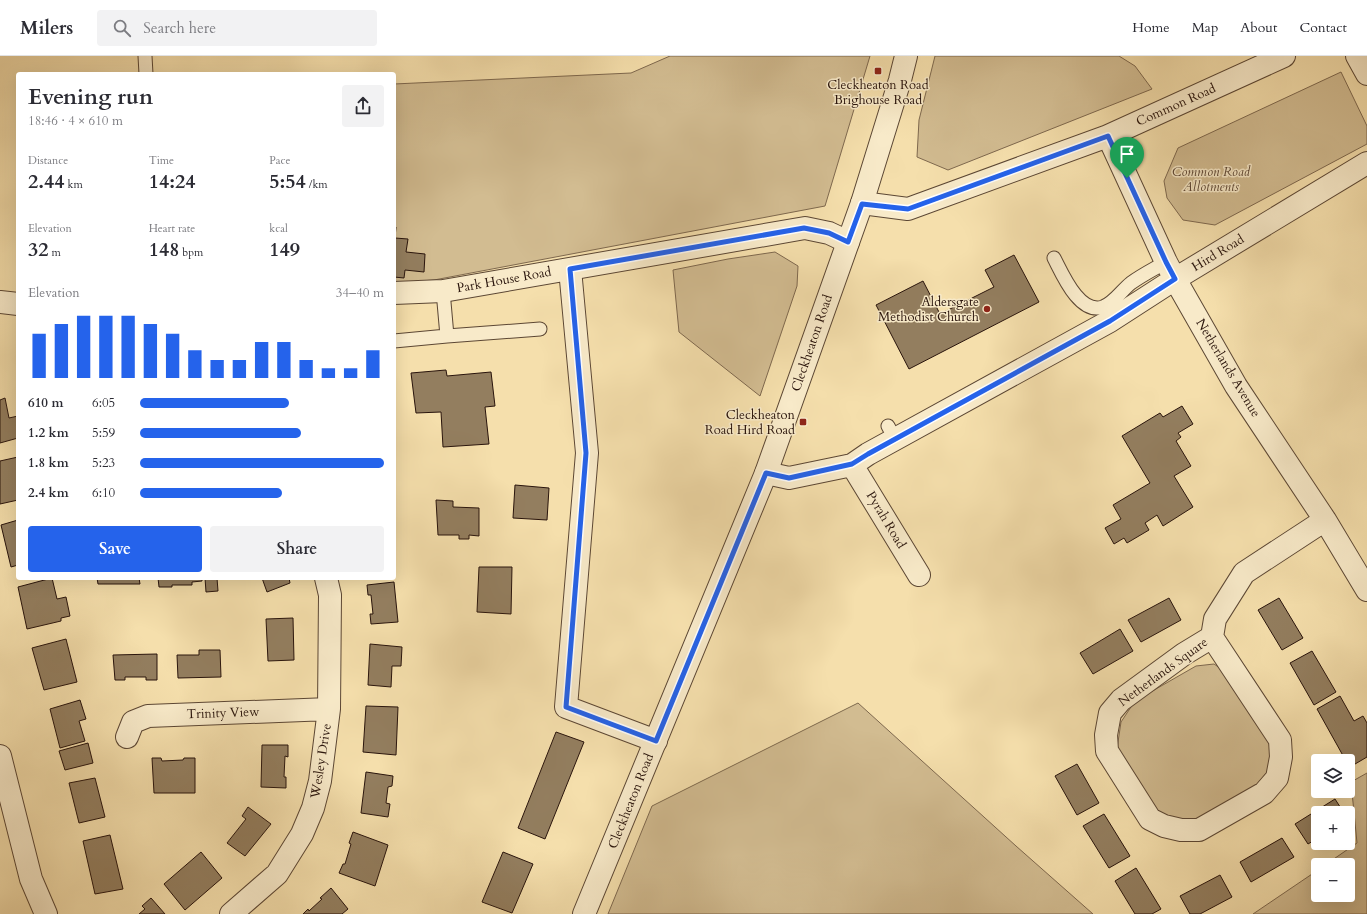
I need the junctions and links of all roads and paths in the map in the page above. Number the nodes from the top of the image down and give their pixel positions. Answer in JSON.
{"nodes":[{"id":1,"x":145,"y":56,"type":"edge"},
{"id":2,"x":906,"y":56,"type":"edge"},
{"id":3,"x":1284,"y":56,"type":"edge"},
{"id":4,"x":1357,"y":56,"type":"edge"},
{"id":5,"x":146,"y":72,"type":"edge"},
{"id":6,"x":1367,"y":74,"type":"edge"},
{"id":7,"x":1108,"y":136,"type":"junction"},
{"id":8,"x":1367,"y":163,"type":"edge"},
{"id":9,"x":862,"y":204,"type":"junction"},
{"id":10,"x":848,"y":242,"type":"junction"},
{"id":11,"x":1054,"y":258,"type":"dead end"},
{"id":12,"x":570,"y":269,"type":"junction"},
{"id":13,"x":1170,"y":270,"type":"junction"},
{"id":14,"x":443,"y":291,"type":"junction"},
{"id":15,"x":396,"y":293,"type":"edge"},
{"id":16,"x":0,"y":302,"type":"edge"},
{"id":17,"x":16,"y":304,"type":"edge"},
{"id":18,"x":540,"y":328,"type":"dead end"},
{"id":19,"x":447,"y":336,"type":"junction"},
{"id":20,"x":396,"y":341,"type":"edge"},
{"id":21,"x":852,"y":464,"type":"junction"},
{"id":22,"x":766,"y":473,"type":"junction"},
{"id":23,"x":1325,"y":520,"type":"junction"},
{"id":24,"x":919,"y":576,"type":"dead end"},
{"id":25,"x":326,"y":580,"type":"edge"},
{"id":26,"x":1367,"y":590,"type":"edge"},
{"id":27,"x":1212,"y":637,"type":"junction"},
{"id":28,"x":329,"y":709,"type":"junction"},
{"id":29,"x":127,"y":737,"type":"dead end"},
{"id":30,"x":656,"y":741,"type":"junction"},
{"id":31,"x":0,"y":756,"type":"edge"},
{"id":32,"x":46,"y":914,"type":"edge"},
{"id":33,"x":231,"y":914,"type":"edge"},
{"id":34,"x":584,"y":914,"type":"edge"}],
"edges":[{"from":1,"to":5,"type":"lane"},
{"from":2,"to":9,"type":"street","name":"Cleckheaton Road"},
{"from":3,"to":7,"type":"street","name":"Common Road"},
{"from":4,"to":6,"type":"street"},
{"from":7,"to":9,"type":"street","name":"Common Road"},
{"from":7,"to":13,"type":"street","name":"Netherlands Avenue"},
{"from":8,"to":13,"type":"street","name":"Hird Road"},
{"from":9,"to":10,"type":"street","name":"Cleckheaton Road"},
{"from":10,"to":12,"type":"street","name":"Park House Road"},
{"from":10,"to":22,"type":"street","name":"Cleckheaton Road"},
{"from":11,"to":13,"type":"lane"},
{"from":12,"to":14,"type":"street","name":"Park House Road"},
{"from":12,"to":30,"type":"street"},
{"from":13,"to":21,"type":"street","name":"Hird Road"},
{"from":13,"to":23,"type":"street","name":"Netherlands Avenue"},
{"from":14,"to":15,"type":"street","name":"Park House Road"},
{"from":14,"to":19,"type":"lane"},
{"from":16,"to":17,"type":"street"},
{"from":18,"to":19,"type":"lane"},
{"from":19,"to":20,"type":"lane"},
{"from":21,"to":22,"type":"street","name":"Hird Road"},
{"from":21,"to":24,"type":"street","name":"Pyrah Road"},
{"from":22,"to":30,"type":"street","name":"Cleckheaton Road"},
{"from":23,"to":26,"type":"street","name":"Netherlands Avenue"},
{"from":23,"to":27,"type":"street","name":"Netherlands Square"},
{"from":25,"to":28,"type":"street","name":"Wesley Drive"},
{"from":27,"to":27,"type":"street","name":"Netherlands Square"},
{"from":28,"to":29,"type":"street","name":"Trinity View"},
{"from":28,"to":33,"type":"street","name":"Wesley Drive"},
{"from":30,"to":34,"type":"street","name":"Cleckheaton Road"},
{"from":31,"to":32,"type":"street"}]}
